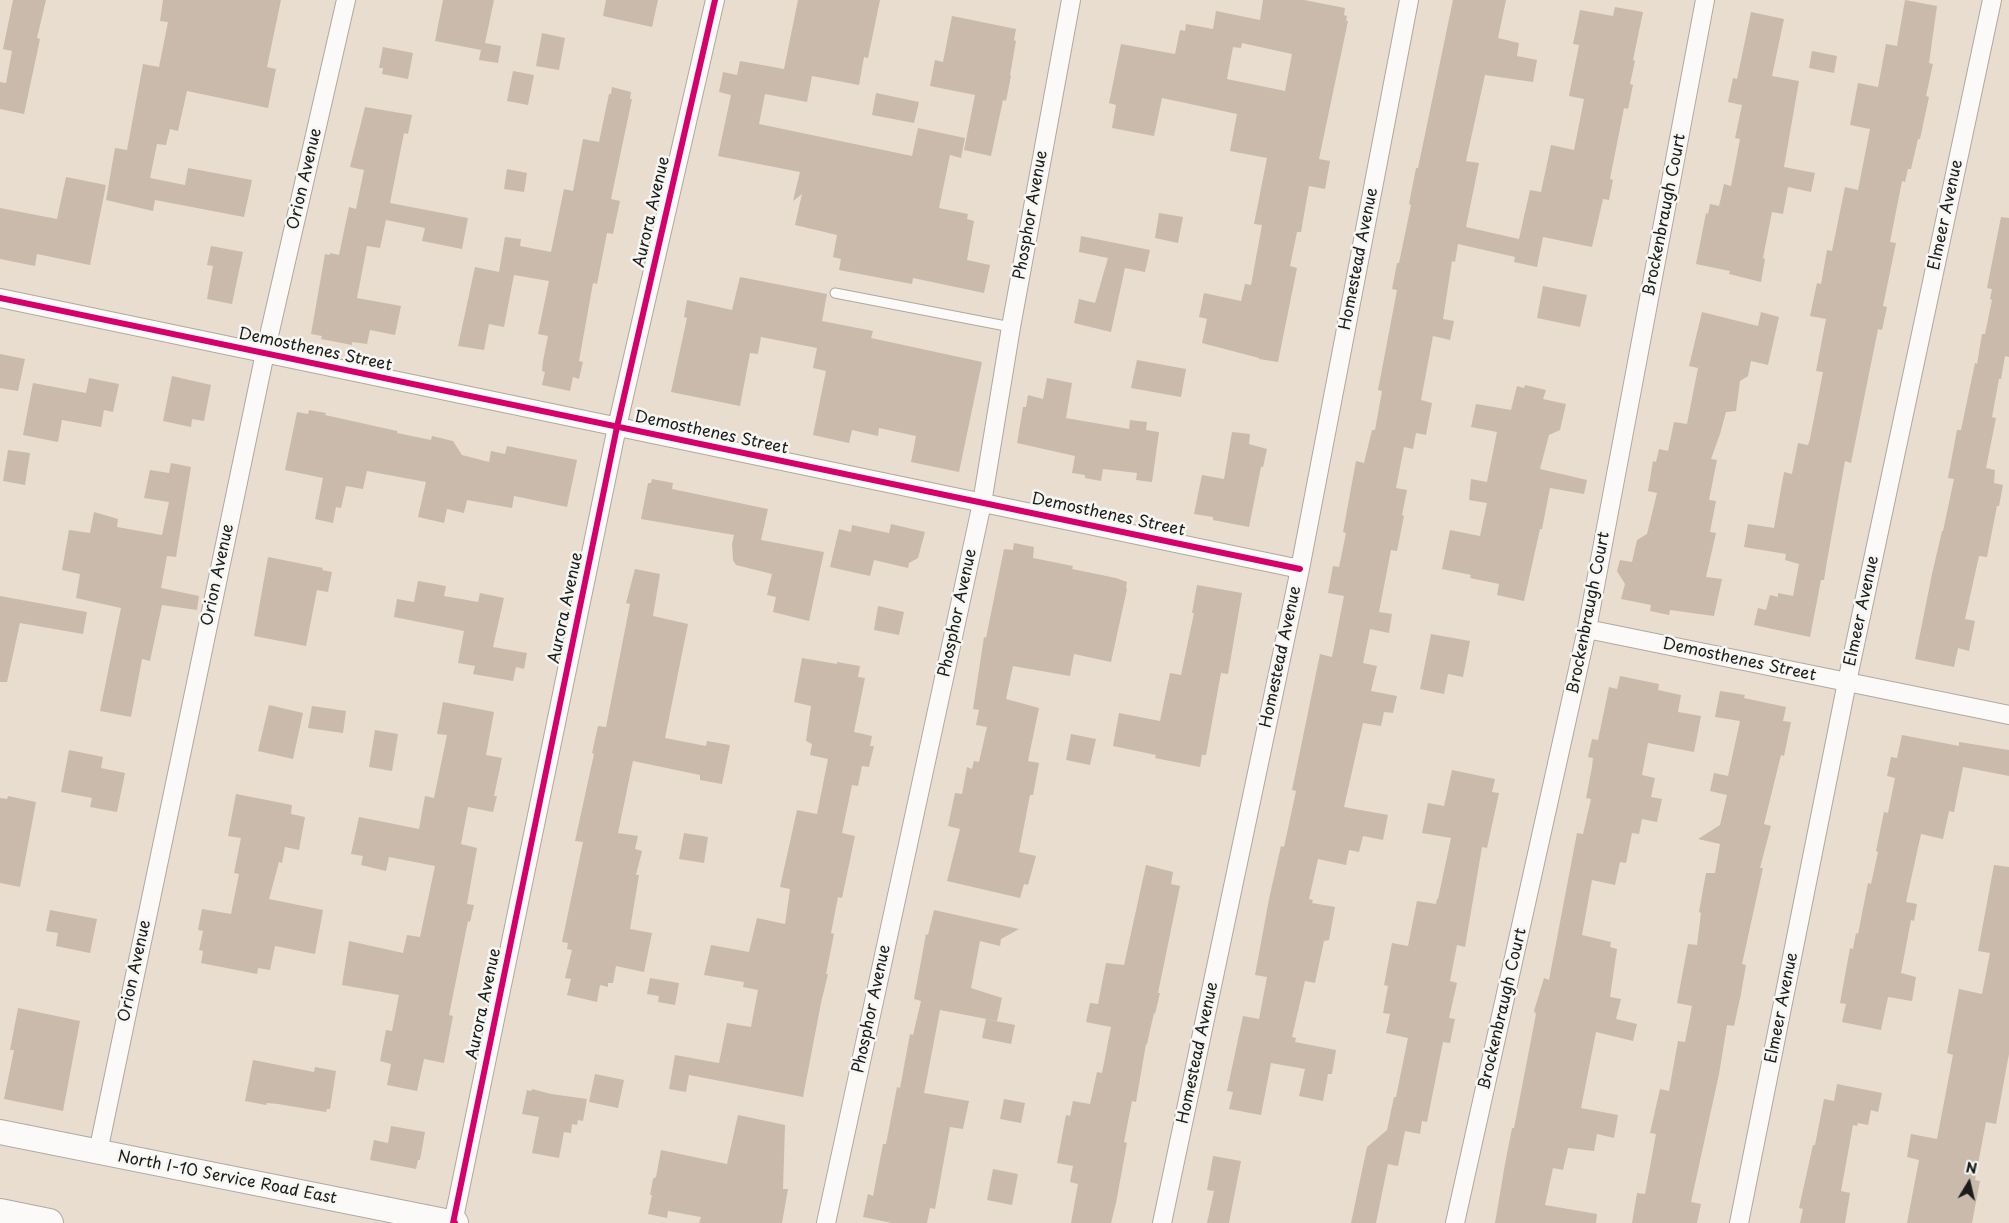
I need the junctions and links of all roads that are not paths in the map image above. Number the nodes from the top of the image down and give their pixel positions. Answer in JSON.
{"nodes":[{"id":1,"x":346,"y":0,"type":"edge"},
{"id":2,"x":715,"y":0,"type":"edge"},
{"id":3,"x":1071,"y":0,"type":"edge"},
{"id":4,"x":1409,"y":0,"type":"edge"},
{"id":5,"x":1705,"y":0,"type":"edge"},
{"id":6,"x":1992,"y":0,"type":"edge"},
{"id":7,"x":835,"y":294,"type":"dead end"},
{"id":8,"x":0,"y":298,"type":"edge"},
{"id":9,"x":1011,"y":327,"type":"junction"},
{"id":10,"x":265,"y":353,"type":"junction"},
{"id":11,"x":618,"y":427,"type":"junction"},
{"id":12,"x":982,"y":503,"type":"junction"},
{"id":13,"x":1300,"y":568,"type":"junction"},
{"id":14,"x":1588,"y":628,"type":"junction"},
{"id":15,"x":1847,"y":682,"type":"junction"},
{"id":16,"x":2009,"y":715,"type":"edge"},
{"id":17,"x":0,"y":1132,"type":"edge"},
{"id":18,"x":98,"y":1152,"type":"junction"},
{"id":19,"x":0,"y":1213,"type":"edge"},
{"id":20,"x":49,"y":1223,"type":"edge"},
{"id":21,"x":454,"y":1223,"type":"edge"},
{"id":22,"x":826,"y":1223,"type":"edge"},
{"id":23,"x":1162,"y":1223,"type":"edge"},
{"id":24,"x":1455,"y":1223,"type":"edge"},
{"id":25,"x":1739,"y":1223,"type":"edge"}],
"edges":[{"from":1,"to":10,"type":"street","name":"Orion Avenue"},
{"from":2,"to":11,"type":"street","name":"Aurora Avenue"},
{"from":3,"to":9,"type":"street","name":"Phosphor Avenue"},
{"from":4,"to":13,"type":"street","name":"Homestead Avenue"},
{"from":5,"to":14,"type":"street","name":"Brockenbraugh Court"},
{"from":6,"to":15,"type":"street","name":"Elmeer Avenue"},
{"from":7,"to":9,"type":"lane"},
{"from":8,"to":10,"type":"street","name":"Demosthenes Street"},
{"from":9,"to":12,"type":"street","name":"Phosphor Avenue"},
{"from":10,"to":11,"type":"street","name":"Demosthenes Street"},
{"from":10,"to":18,"type":"street","name":"Orion Avenue"},
{"from":11,"to":12,"type":"street","name":"Demosthenes Street"},
{"from":11,"to":21,"type":"street","name":"Aurora Avenue"},
{"from":12,"to":13,"type":"street","name":"Demosthenes Street"},
{"from":12,"to":22,"type":"street","name":"Phosphor Avenue"},
{"from":13,"to":23,"type":"street","name":"Homestead Avenue"},
{"from":14,"to":15,"type":"street","name":"Demosthenes Street"},
{"from":14,"to":24,"type":"street","name":"Brockenbraugh Court"},
{"from":15,"to":16,"type":"street","name":"Demosthenes Street"},
{"from":15,"to":25,"type":"street","name":"Elmeer Avenue"},
{"from":17,"to":18,"type":"street","name":"North I-10 Service Road East"},
{"from":18,"to":21,"type":"street","name":"North I-10 Service Road East"},
{"from":19,"to":20,"type":"highway"}]}
